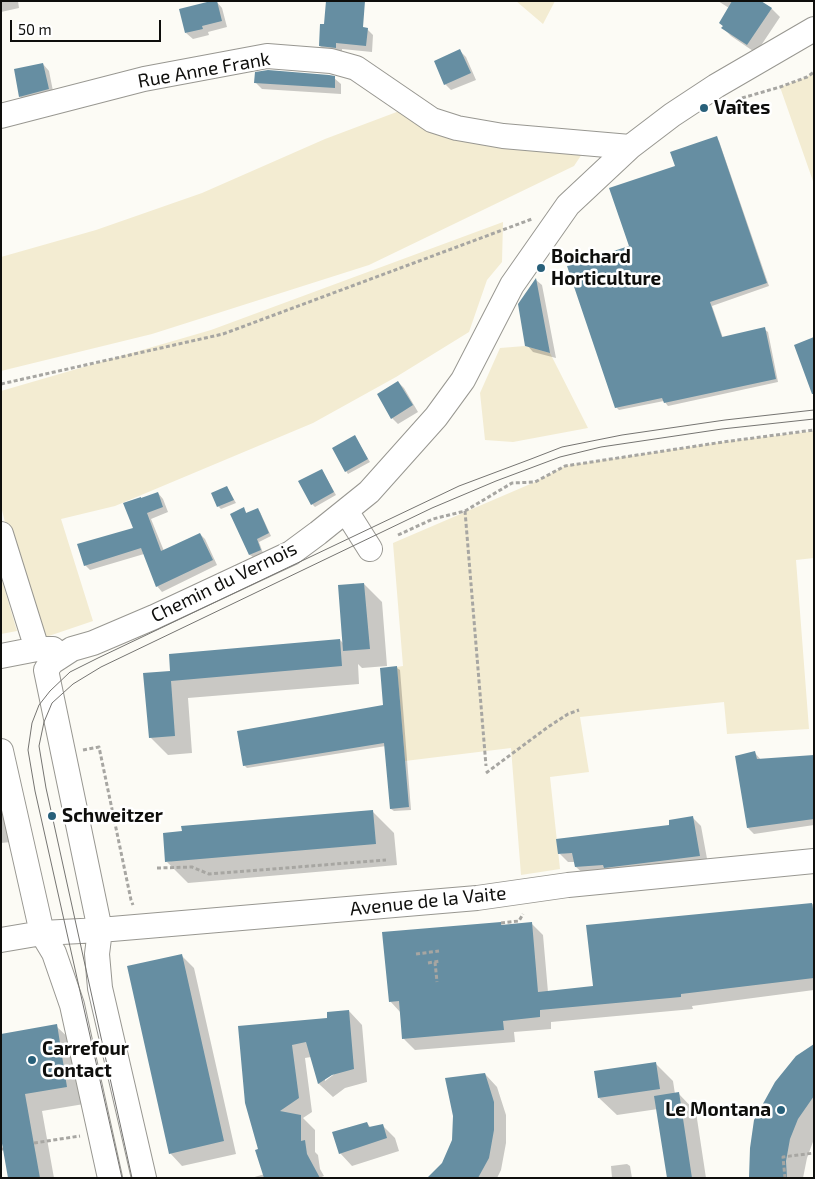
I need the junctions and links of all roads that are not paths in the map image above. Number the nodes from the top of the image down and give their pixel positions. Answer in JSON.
{"nodes":[{"id":1,"x":814,"y":29,"type":"edge"},
{"id":2,"x":1,"y":116,"type":"edge"},
{"id":3,"x":630,"y":147,"type":"junction"},
{"id":4,"x":346,"y":510,"type":"junction"},
{"id":5,"x":1,"y":534,"type":"edge"},
{"id":6,"x":370,"y":549,"type":"dead end"},
{"id":7,"x":37,"y":649,"type":"junction"},
{"id":8,"x":72,"y":649,"type":"junction"},
{"id":9,"x":1,"y":656,"type":"edge"},
{"id":10,"x":1,"y":751,"type":"edge"},
{"id":11,"x":814,"y":861,"type":"edge"},
{"id":12,"x":100,"y":930,"type":"junction"},
{"id":13,"x":42,"y":933,"type":"junction"},
{"id":14,"x":1,"y":940,"type":"edge"},
{"id":15,"x":110,"y":1178,"type":"edge"},
{"id":16,"x":144,"y":1178,"type":"edge"}],
"edges":[{"from":1,"to":3,"type":"street","name":"Chemin du Vernois"},
{"from":2,"to":3,"type":"street","name":"Rue Anne Frank"},
{"from":3,"to":4,"type":"street","name":"Chemin du Vernois"},
{"from":4,"to":6,"type":"street"},
{"from":4,"to":8,"type":"street","name":"Chemin du Vernois"},
{"from":5,"to":7,"type":"street"},
{"from":7,"to":8,"type":"street","name":"Chemin du Vernois"},
{"from":7,"to":9,"type":"street","name":"Chemin du Vernois"},
{"from":8,"to":12,"type":"street","name":"Chemin du Vernois"},
{"from":10,"to":13,"type":"street"},
{"from":11,"to":12,"type":"street","name":"Avenue de la Vaite"},
{"from":12,"to":13,"type":"street","name":"Avenue de la Vaite"},
{"from":12,"to":16,"type":"street","name":"Chemin du Vernois"},
{"from":13,"to":14,"type":"street","name":"Avenue de la Vaite"},
{"from":13,"to":15,"type":"street"}]}
